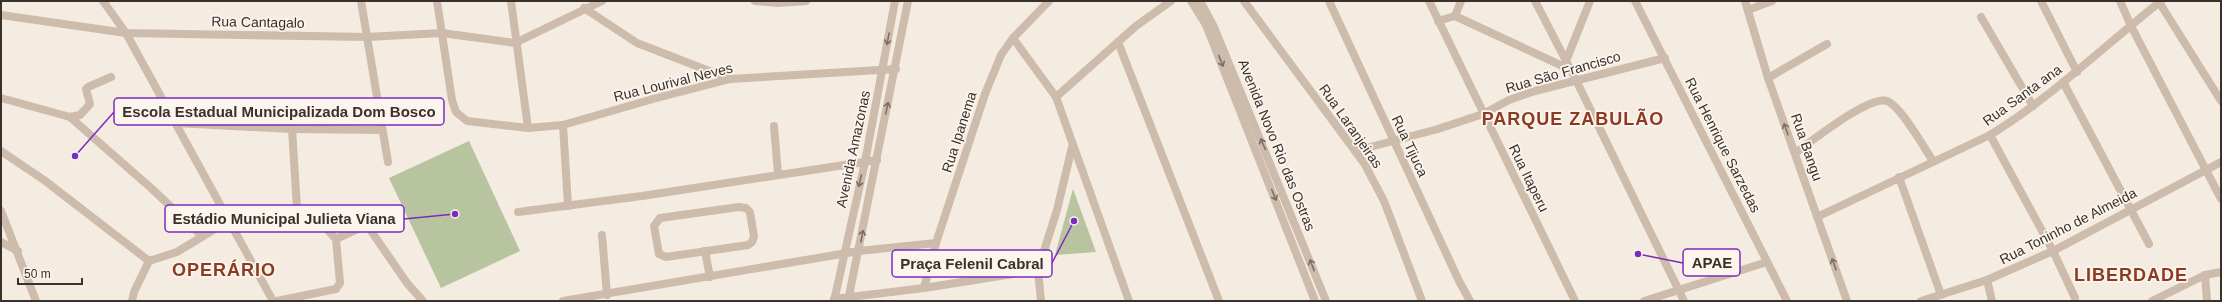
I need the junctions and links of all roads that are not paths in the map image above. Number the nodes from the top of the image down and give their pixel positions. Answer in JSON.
{"nodes":[{"id":1,"x":103,"y":1,"type":"edge"},
{"id":2,"x":361,"y":1,"type":"edge"},
{"id":3,"x":437,"y":1,"type":"edge"},
{"id":4,"x":511,"y":1,"type":"edge"},
{"id":5,"x":602,"y":1,"type":"edge"},
{"id":6,"x":755,"y":1,"type":"edge"},
{"id":7,"x":806,"y":1,"type":"edge"},
{"id":8,"x":895,"y":1,"type":"edge"},
{"id":9,"x":908,"y":1,"type":"edge"},
{"id":10,"x":1049,"y":1,"type":"edge"},
{"id":11,"x":1171,"y":1,"type":"edge"},
{"id":12,"x":1192,"y":1,"type":"edge"},
{"id":13,"x":1200,"y":1,"type":"edge"},
{"id":14,"x":1244,"y":1,"type":"edge"},
{"id":15,"x":1329,"y":1,"type":"edge"},
{"id":16,"x":1429,"y":1,"type":"edge"},
{"id":17,"x":1462,"y":1,"type":"edge"},
{"id":18,"x":1535,"y":1,"type":"edge"},
{"id":19,"x":1590,"y":1,"type":"edge"},
{"id":20,"x":1635,"y":1,"type":"edge"},
{"id":21,"x":1745,"y":1,"type":"edge"},
{"id":22,"x":1772,"y":1,"type":"edge"},
{"id":23,"x":2041,"y":1,"type":"edge"},
{"id":24,"x":2120,"y":1,"type":"edge"},
{"id":25,"x":2160,"y":2,"type":"edge"},
{"id":26,"x":584,"y":8,"type":"junction"},
{"id":27,"x":1748,"y":10,"type":"junction"},
{"id":28,"x":1,"y":15,"type":"edge"},
{"id":29,"x":1455,"y":16,"type":"junction"},
{"id":30,"x":1981,"y":17,"type":"dead end"},
{"id":31,"x":1438,"y":21,"type":"junction"},
{"id":32,"x":2131,"y":26,"type":"junction"},
{"id":33,"x":126,"y":33,"type":"junction"},
{"id":34,"x":442,"y":33,"type":"junction"},
{"id":35,"x":367,"y":37,"type":"junction"},
{"id":36,"x":1013,"y":38,"type":"junction"},
{"id":37,"x":1118,"y":42,"type":"junction"},
{"id":38,"x":515,"y":43,"type":"junction"},
{"id":39,"x":1827,"y":44,"type":"dead end"},
{"id":40,"x":1665,"y":58,"type":"junction"},
{"id":41,"x":1566,"y":61,"type":"junction"},
{"id":42,"x":882,"y":69,"type":"junction"},
{"id":43,"x":896,"y":69,"type":"junction"},
{"id":44,"x":1570,"y":69,"type":"junction"},
{"id":45,"x":2077,"y":72,"type":"junction"},
{"id":46,"x":111,"y":77,"type":"dead end"},
{"id":47,"x":1768,"y":78,"type":"junction"},
{"id":48,"x":730,"y":79,"type":"junction"},
{"id":49,"x":1576,"y":80,"type":"junction"},
{"id":50,"x":2063,"y":82,"type":"junction"},
{"id":51,"x":1056,"y":97,"type":"junction"},
{"id":52,"x":1,"y":98,"type":"edge"},
{"id":53,"x":2221,"y":101,"type":"edge"},
{"id":54,"x":2033,"y":106,"type":"junction"},
{"id":55,"x":1483,"y":114,"type":"junction"},
{"id":56,"x":70,"y":117,"type":"junction"},
{"id":57,"x":176,"y":123,"type":"junction"},
{"id":58,"x":563,"y":125,"type":"junction"},
{"id":59,"x":774,"y":126,"type":"dead end"},
{"id":60,"x":528,"y":128,"type":"junction"},
{"id":61,"x":292,"y":129,"type":"junction"},
{"id":62,"x":382,"y":130,"type":"junction"},
{"id":63,"x":1990,"y":135,"type":"junction"},
{"id":64,"x":1394,"y":141,"type":"junction"},
{"id":65,"x":1072,"y":146,"type":"junction"},
{"id":66,"x":1,"y":151,"type":"edge"},
{"id":67,"x":1355,"y":151,"type":"junction"},
{"id":68,"x":1795,"y":153,"type":"junction"},
{"id":69,"x":876,"y":160,"type":"junction"},
{"id":70,"x":1933,"y":161,"type":"junction"},
{"id":71,"x":388,"y":162,"type":"dead end"},
{"id":72,"x":865,"y":162,"type":"junction"},
{"id":73,"x":2221,"y":162,"type":"edge"},
{"id":74,"x":2206,"y":170,"type":"junction"},
{"id":75,"x":778,"y":174,"type":"junction"},
{"id":76,"x":1899,"y":177,"type":"junction"},
{"id":77,"x":2221,"y":200,"type":"edge"},
{"id":78,"x":568,"y":206,"type":"junction"},
{"id":79,"x":297,"y":208,"type":"junction"},
{"id":80,"x":2130,"y":210,"type":"junction"},
{"id":81,"x":1,"y":211,"type":"edge"},
{"id":82,"x":518,"y":212,"type":"dead end"},
{"id":83,"x":1817,"y":217,"type":"junction"},
{"id":84,"x":228,"y":221,"type":"junction"},
{"id":85,"x":602,"y":235,"type":"dead end"},
{"id":86,"x":202,"y":236,"type":"junction"},
{"id":87,"x":336,"y":239,"type":"junction"},
{"id":88,"x":1,"y":242,"type":"edge"},
{"id":89,"x":936,"y":244,"type":"junction"},
{"id":90,"x":2149,"y":244,"type":"dead end"},
{"id":91,"x":2052,"y":250,"type":"junction"},
{"id":92,"x":18,"y":251,"type":"junction"},
{"id":93,"x":705,"y":251,"type":"junction"},
{"id":94,"x":859,"y":251,"type":"junction"},
{"id":95,"x":843,"y":254,"type":"junction"},
{"id":96,"x":148,"y":261,"type":"junction"},
{"id":97,"x":1767,"y":262,"type":"junction"},
{"id":98,"x":1038,"y":270,"type":"junction"},
{"id":99,"x":2221,"y":272,"type":"edge"},
{"id":100,"x":2205,"y":275,"type":"junction"},
{"id":101,"x":710,"y":277,"type":"junction"},
{"id":102,"x":1987,"y":280,"type":"junction"},
{"id":103,"x":924,"y":288,"type":"junction"},
{"id":104,"x":1678,"y":290,"type":"junction"},
{"id":105,"x":607,"y":295,"type":"junction"},
{"id":106,"x":1941,"y":295,"type":"junction"},
{"id":107,"x":2075,"y":298,"type":"dead end"},
{"id":108,"x":848,"y":299,"type":"edge"},
{"id":109,"x":834,"y":300,"type":"edge"},
{"id":110,"x":36,"y":301,"type":"edge"},
{"id":111,"x":132,"y":301,"type":"edge"},
{"id":112,"x":273,"y":301,"type":"edge"},
{"id":113,"x":277,"y":301,"type":"edge"},
{"id":114,"x":423,"y":301,"type":"edge"},
{"id":115,"x":563,"y":301,"type":"edge"},
{"id":116,"x":1041,"y":301,"type":"edge"},
{"id":117,"x":1129,"y":301,"type":"edge"},
{"id":118,"x":1219,"y":301,"type":"edge"},
{"id":119,"x":1315,"y":301,"type":"edge"},
{"id":120,"x":1326,"y":301,"type":"edge"},
{"id":121,"x":1422,"y":301,"type":"edge"},
{"id":122,"x":1470,"y":301,"type":"edge"},
{"id":123,"x":1575,"y":301,"type":"edge"},
{"id":124,"x":1644,"y":301,"type":"edge"},
{"id":125,"x":1684,"y":301,"type":"edge"},
{"id":126,"x":1787,"y":301,"type":"edge"},
{"id":127,"x":1847,"y":301,"type":"edge"},
{"id":128,"x":1921,"y":301,"type":"edge"},
{"id":129,"x":1992,"y":301,"type":"edge"},
{"id":130,"x":2152,"y":301,"type":"edge"},
{"id":131,"x":2207,"y":301,"type":"edge"}],
"edges":[{"from":1,"to":33,"type":"street"},
{"from":2,"to":35,"type":"street"},
{"from":3,"to":34,"type":"street"},
{"from":4,"to":38,"type":"street"},
{"from":5,"to":26,"type":"street"},
{"from":6,"to":7,"type":"street"},
{"from":8,"to":42,"type":"street","name":"Avenida Amazonas","one_way":true},
{"from":9,"to":43,"type":"street","name":"Avenida Amazonas"},
{"from":10,"to":36,"type":"street","name":"Rua Ipanema"},
{"from":11,"to":37,"type":"street"},
{"from":12,"to":119,"type":"street","name":"Avenida Novo Rio das Ostras","one_way":true},
{"from":120,"to":13,"type":"street","name":"Avenida Novo Rio das Ostras","one_way":true},
{"from":14,"to":67,"type":"street","name":"Rua Laranjeiras"},
{"from":15,"to":64,"type":"street","name":"Rua Tijuca"},
{"from":16,"to":31,"type":"street","name":"Rua Itaperu"},
{"from":17,"to":29,"type":"street"},
{"from":18,"to":41,"type":"street"},
{"from":19,"to":41,"type":"street"},
{"from":20,"to":40,"type":"street","name":"Rua Henrique Sarzedas"},
{"from":21,"to":27,"type":"street","name":"Rua Bangu"},
{"from":22,"to":27,"type":"street"},
{"from":23,"to":45,"type":"street"},
{"from":24,"to":32,"type":"street"},
{"from":25,"to":32,"type":"street","name":"Rua Santa ana"},
{"from":25,"to":53,"type":"street"},
{"from":26,"to":38,"type":"street"},
{"from":26,"to":48,"type":"street"},
{"from":27,"to":47,"type":"street","name":"Rua Bangu"},
{"from":28,"to":33,"type":"street","name":"Rua Cantagalo"},
{"from":29,"to":31,"type":"street"},
{"from":29,"to":44,"type":"street"},
{"from":30,"to":54,"type":"street"},
{"from":31,"to":55,"type":"street","name":"Rua Itaperu"},
{"from":32,"to":45,"type":"street","name":"Rua Santa ana"},
{"from":32,"to":74,"type":"street"},
{"from":33,"to":35,"type":"street","name":"Rua Cantagalo"},
{"from":33,"to":57,"type":"street"},
{"from":34,"to":35,"type":"street","name":"Rua Cantagalo"},
{"from":34,"to":38,"type":"street","name":"Rua Cantagalo"},
{"from":34,"to":60,"type":"street","name":"Rua Lourival Neves"},
{"from":35,"to":62,"type":"street"},
{"from":36,"to":51,"type":"street"},
{"from":36,"to":89,"type":"street","name":"Rua Ipanema"},
{"from":37,"to":51,"type":"street"},
{"from":37,"to":118,"type":"street"},
{"from":38,"to":60,"type":"street"},
{"from":39,"to":47,"type":"street"},
{"from":40,"to":49,"type":"street","name":"Rua São Francisco"},
{"from":40,"to":97,"type":"street","name":"Rua Henrique Sarzedas"},
{"from":41,"to":44,"type":"street"},
{"from":42,"to":43,"type":"street","name":"Rua Lourival Neves"},
{"from":42,"to":48,"type":"street","name":"Rua Lourival Neves"},
{"from":42,"to":72,"type":"street","name":"Avenida Amazonas"},
{"from":69,"to":43,"type":"street","name":"Avenida Amazonas","one_way":true},
{"from":44,"to":49,"type":"street"},
{"from":45,"to":50,"type":"street","name":"Rua Santa ana"},
{"from":46,"to":56,"type":"street"},
{"from":68,"to":47,"type":"street","name":"Rua Bangu","one_way":true},
{"from":48,"to":58,"type":"street","name":"Rua Lourival Neves"},
{"from":49,"to":55,"type":"street","name":"Rua São Francisco"},
{"from":49,"to":104,"type":"street"},
{"from":50,"to":54,"type":"street","name":"Rua Santa ana"},
{"from":50,"to":80,"type":"street"},
{"from":51,"to":65,"type":"street"},
{"from":52,"to":56,"type":"street"},
{"from":54,"to":63,"type":"street","name":"Rua Santa ana"},
{"from":55,"to":64,"type":"street","name":"Rua São Francisco"},
{"from":55,"to":123,"type":"street","name":"Rua Itaperu"},
{"from":56,"to":86,"type":"street"},
{"from":57,"to":61,"type":"street"},
{"from":57,"to":84,"type":"street"},
{"from":58,"to":60,"type":"street","name":"Rua Lourival Neves"},
{"from":58,"to":78,"type":"street"},
{"from":59,"to":75,"type":"street"},
{"from":61,"to":62,"type":"street"},
{"from":61,"to":79,"type":"street"},
{"from":62,"to":71,"type":"street"},
{"from":63,"to":70,"type":"street","name":"Rua Santa ana"},
{"from":63,"to":91,"type":"street"},
{"from":64,"to":67,"type":"street","name":"Rua São Francisco"},
{"from":64,"to":122,"type":"street","name":"Rua Tijuca"},
{"from":65,"to":98,"type":"street"},
{"from":65,"to":117,"type":"street"},
{"from":66,"to":96,"type":"street"},
{"from":67,"to":121,"type":"street","name":"Rua Laranjeiras"},
{"from":68,"to":70,"type":"street"},
{"from":68,"to":83,"type":"street","name":"Rua Bangu"},
{"from":69,"to":72,"type":"street"},
{"from":94,"to":69,"type":"street","name":"Avenida Amazonas","one_way":true},
{"from":70,"to":76,"type":"street","name":"Rua Santa ana"},
{"from":72,"to":75,"type":"street"},
{"from":72,"to":95,"type":"street","name":"Avenida Amazonas","one_way":true},
{"from":73,"to":74,"type":"street","name":"Rua Toninho de Almeida"},
{"from":74,"to":77,"type":"street"},
{"from":74,"to":80,"type":"street","name":"Rua Toninho de Almeida"},
{"from":75,"to":78,"type":"street"},
{"from":76,"to":83,"type":"street","name":"Rua Santa ana"},
{"from":76,"to":106,"type":"street"},
{"from":78,"to":82,"type":"street"},
{"from":79,"to":84,"type":"street"},
{"from":79,"to":87,"type":"street"},
{"from":80,"to":90,"type":"street"},
{"from":80,"to":91,"type":"street","name":"Rua Toninho de Almeida"},
{"from":81,"to":92,"type":"street"},
{"from":127,"to":83,"type":"street","name":"Rua Bangu","one_way":true},
{"from":84,"to":86,"type":"street"},
{"from":84,"to":112,"type":"street"},
{"from":85,"to":105,"type":"street"},
{"from":86,"to":96,"type":"street"},
{"from":87,"to":113,"type":"street"},
{"from":87,"to":114,"type":"street"},
{"from":88,"to":92,"type":"street"},
{"from":89,"to":94,"type":"street"},
{"from":89,"to":103,"type":"street","name":"Rua Ipanema"},
{"from":91,"to":102,"type":"street","name":"Rua Toninho de Almeida"},
{"from":91,"to":107,"type":"street"},
{"from":92,"to":110,"type":"street"},
{"from":93,"to":93,"type":"street"},
{"from":93,"to":101,"type":"street"},
{"from":94,"to":95,"type":"street"},
{"from":94,"to":108,"type":"street","name":"Avenida Amazonas"},
{"from":95,"to":101,"type":"street"},
{"from":95,"to":109,"type":"street","name":"Avenida Amazonas"},
{"from":96,"to":111,"type":"street"},
{"from":97,"to":104,"type":"street"},
{"from":97,"to":126,"type":"street","name":"Rua Henrique Sarzedas"},
{"from":98,"to":103,"type":"street"},
{"from":98,"to":116,"type":"street"},
{"from":99,"to":100,"type":"street"},
{"from":100,"to":130,"type":"street"},
{"from":100,"to":131,"type":"street"},
{"from":101,"to":105,"type":"street"},
{"from":102,"to":106,"type":"street","name":"Rua Toninho de Almeida"},
{"from":102,"to":129,"type":"street"},
{"from":103,"to":108,"type":"street"},
{"from":104,"to":124,"type":"street"},
{"from":104,"to":125,"type":"street"},
{"from":105,"to":115,"type":"street"},
{"from":106,"to":128,"type":"street","name":"Rua Toninho de Almeida"},
{"from":108,"to":109,"type":"street"}]}
